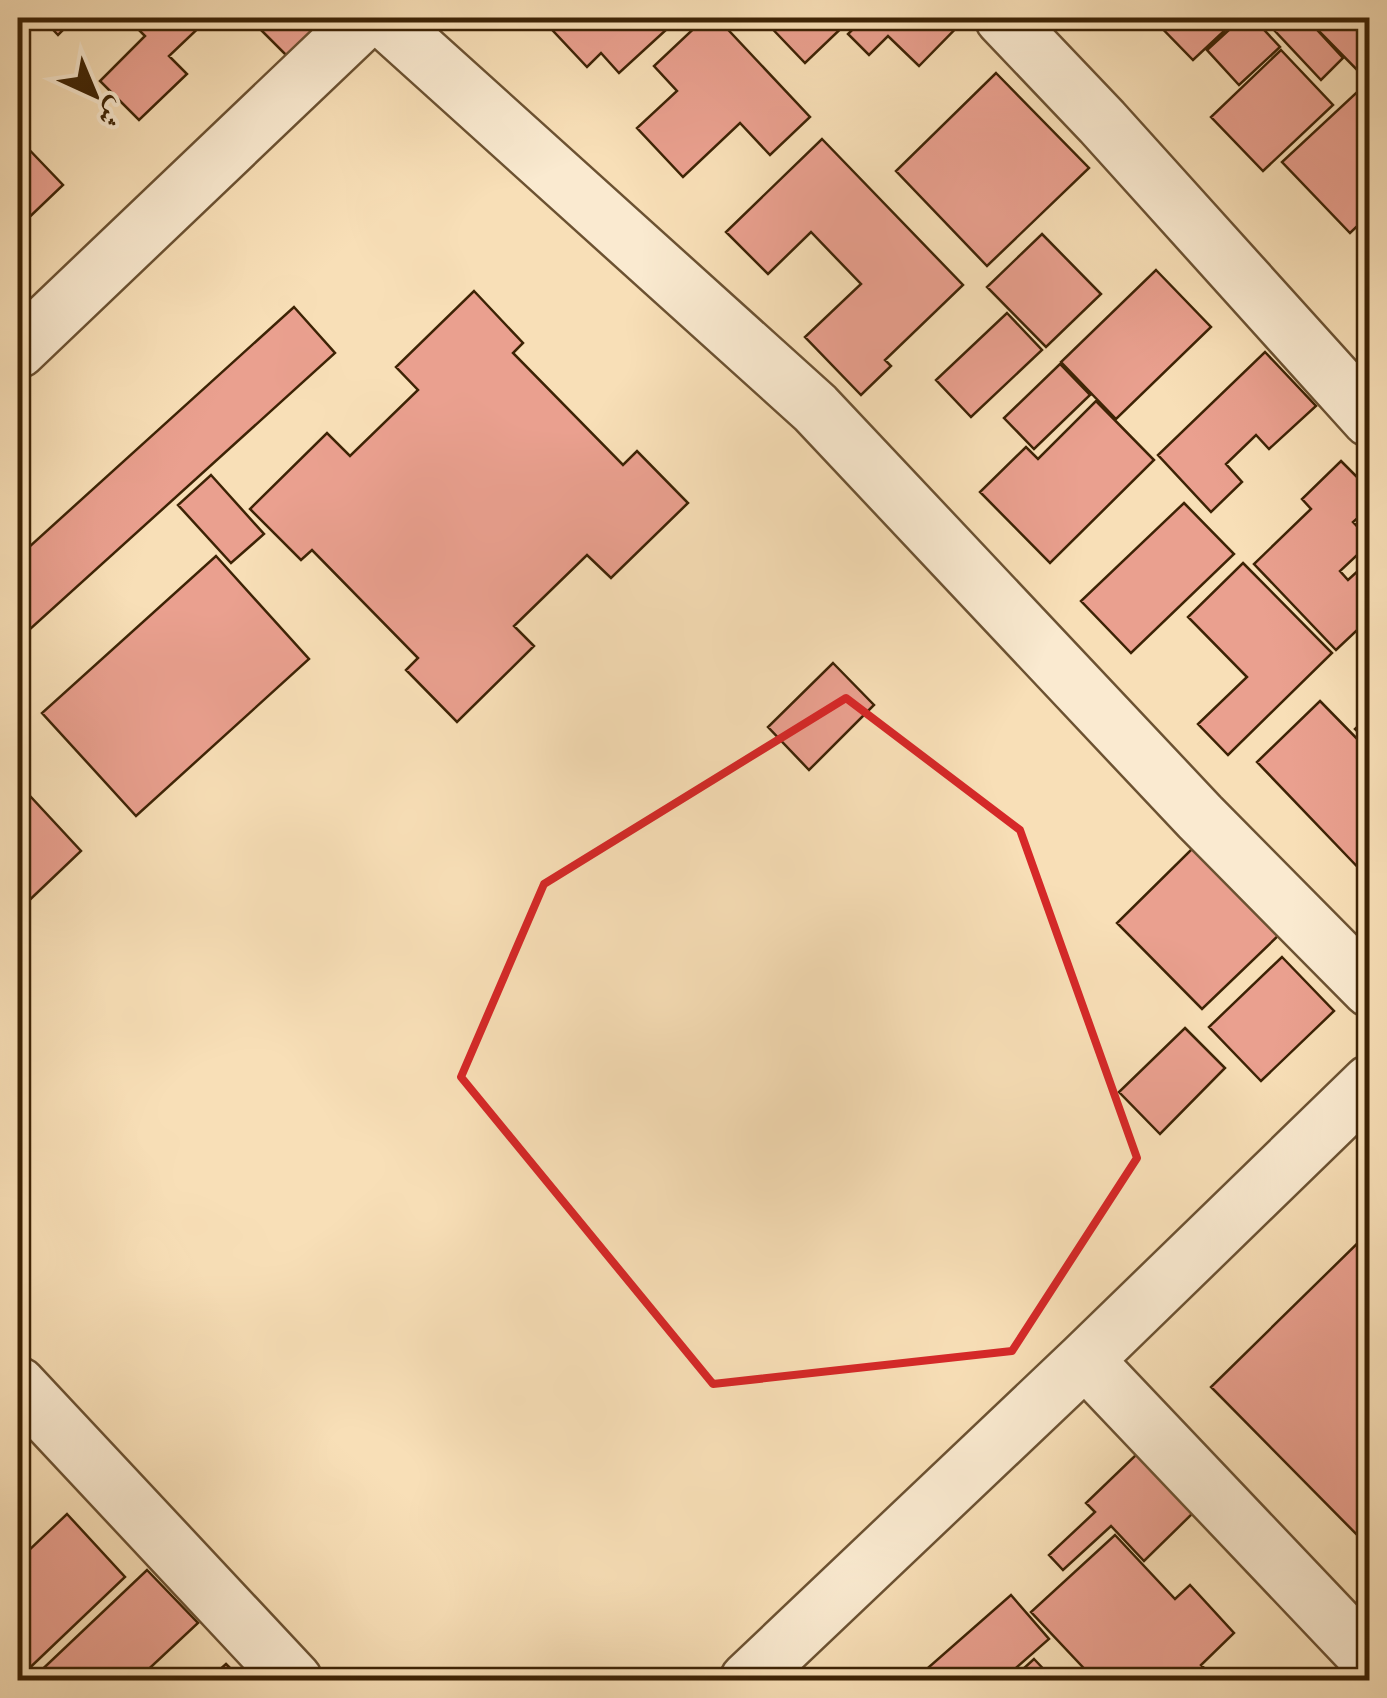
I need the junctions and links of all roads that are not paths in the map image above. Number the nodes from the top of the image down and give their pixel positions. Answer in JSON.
{"nodes":[{"id":1,"x":366,"y":18,"type":"edge"},
{"id":2,"x":383,"y":18,"type":"edge"},
{"id":3,"x":1003,"y":18,"type":"edge"},
{"id":4,"x":18,"y":350,"type":"edge"},
{"id":5,"x":1370,"y":419,"type":"edge"},
{"id":6,"x":1370,"y":989,"type":"edge"},
{"id":7,"x":1370,"y":1083,"type":"edge"},
{"id":8,"x":1085,"y":1360,"type":"junction"},
{"id":9,"x":18,"y":1385,"type":"edge"},
{"id":10,"x":1370,"y":1660,"type":"edge"},
{"id":11,"x":294,"y":1680,"type":"edge"},
{"id":12,"x":748,"y":1680,"type":"edge"}],
"edges":[{"from":1,"to":4,"type":"street"},
{"from":2,"to":6,"type":"street"},
{"from":3,"to":5,"type":"street"},
{"from":7,"to":8,"type":"street"},
{"from":8,"to":10,"type":"street"},
{"from":8,"to":12,"type":"street"},
{"from":9,"to":11,"type":"street"}]}
